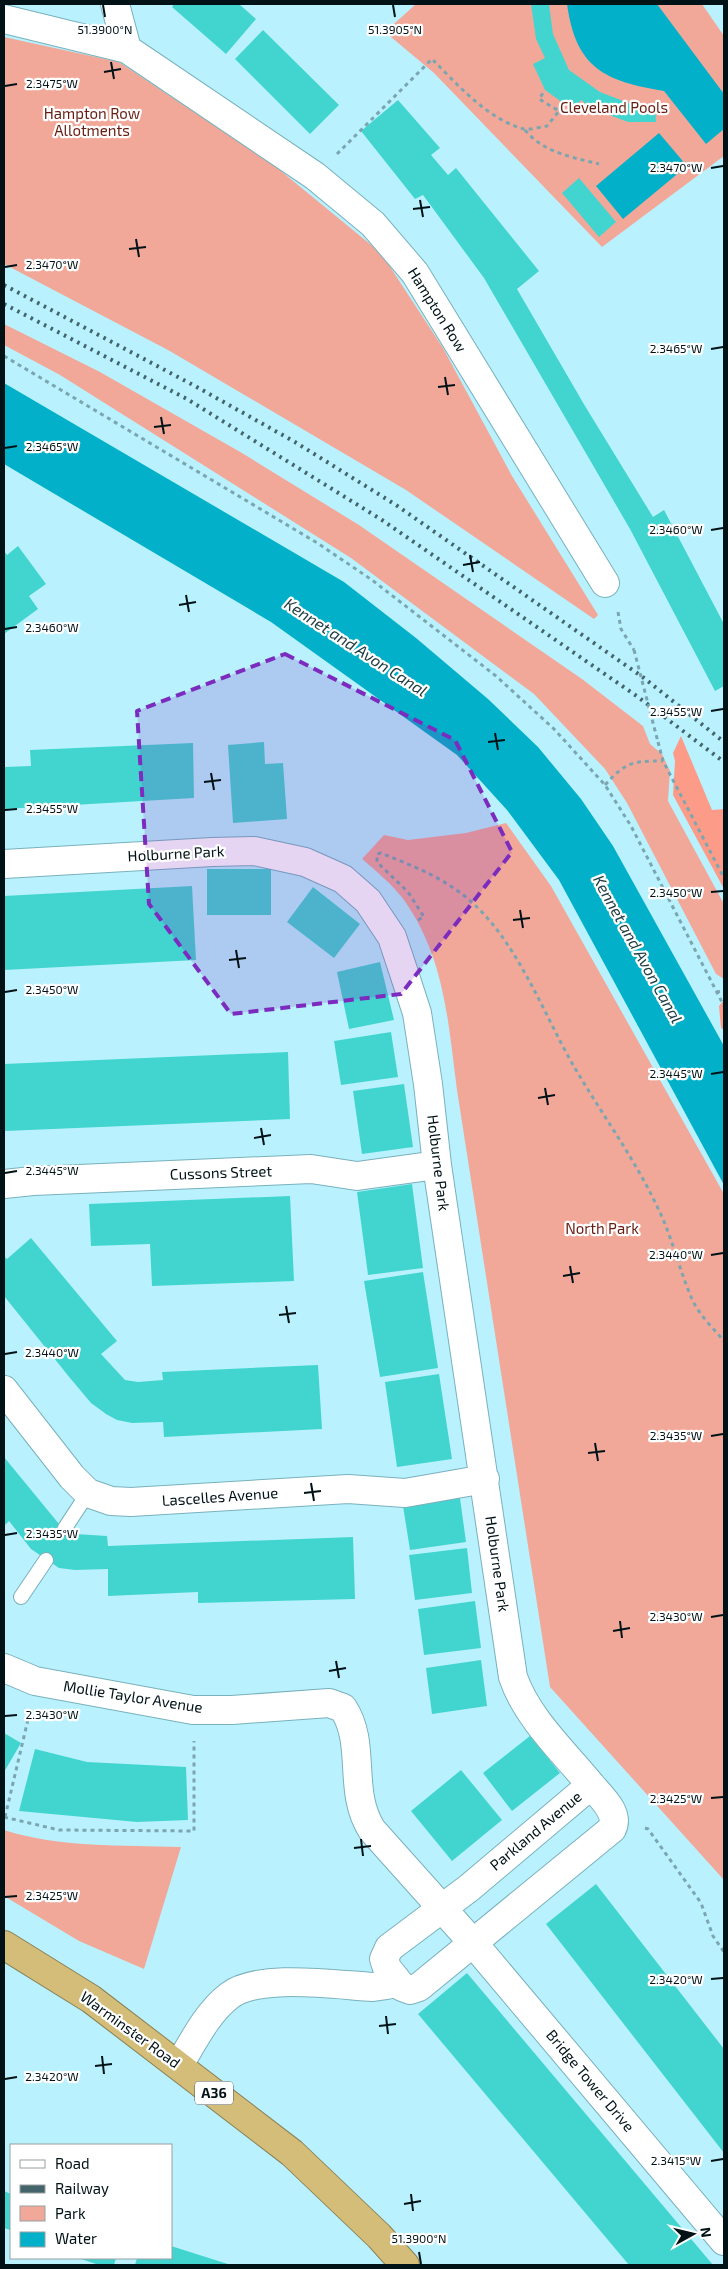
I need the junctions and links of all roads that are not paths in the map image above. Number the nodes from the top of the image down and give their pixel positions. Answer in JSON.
{"nodes":[{"id":1,"x":115,"y":4,"type":"edge"},
{"id":2,"x":4,"y":20,"type":"edge"},
{"id":3,"x":127,"y":49,"type":"junction"},
{"id":4,"x":605,"y":583,"type":"dead end"},
{"id":5,"x":4,"y":864,"type":"edge"},
{"id":6,"x":437,"y":1165,"type":"junction"},
{"id":7,"x":4,"y":1184,"type":"edge"},
{"id":8,"x":4,"y":1390,"type":"edge"},
{"id":9,"x":485,"y":1478,"type":"junction"},
{"id":10,"x":88,"y":1493,"type":"junction"},
{"id":11,"x":66,"y":1528,"type":"dead end"},
{"id":12,"x":46,"y":1560,"type":"dead end"},
{"id":13,"x":21,"y":1597,"type":"dead end"},
{"id":14,"x":4,"y":1668,"type":"edge"},
{"id":15,"x":591,"y":1785,"type":"junction"},
{"id":16,"x":441,"y":1909,"type":"junction"},
{"id":17,"x":474,"y":1944,"type":"junction"},
{"id":18,"x":4,"y":1945,"type":"edge"},
{"id":19,"x":396,"y":1979,"type":"junction"},
{"id":20,"x":178,"y":2065,"type":"junction"},
{"id":21,"x":724,"y":2241,"type":"edge"},
{"id":22,"x":404,"y":2265,"type":"edge"}],
"edges":[{"from":1,"to":3,"type":"street"},
{"from":2,"to":3,"type":"street"},
{"from":3,"to":4,"type":"street","name":"Hampton Row"},
{"from":5,"to":6,"type":"street","name":"Holburne Park"},
{"from":6,"to":7,"type":"street","name":"Cussons Street"},
{"from":6,"to":9,"type":"street","name":"Holburne Park"},
{"from":8,"to":10,"type":"street","name":"Lascelles Avenue"},
{"from":9,"to":10,"type":"street","name":"Lascelles Avenue"},
{"from":9,"to":15,"type":"street","name":"Holburne Park"},
{"from":10,"to":11,"type":"lane"},
{"from":12,"to":13,"type":"lane"},
{"from":14,"to":16,"type":"street","name":"Mollie Taylor Avenue"},
{"from":15,"to":16,"type":"street","name":"Parkland Avenue"},
{"from":15,"to":17,"type":"street","name":"Parkland Avenue"},
{"from":16,"to":17,"type":"street","name":"Mollie Taylor Avenue"},
{"from":16,"to":19,"type":"street","name":"Parkland Avenue"},
{"from":17,"to":19,"type":"street","name":"Parkland Avenue"},
{"from":17,"to":21,"type":"street","name":"Bridge Tower Drive"},
{"from":18,"to":20,"type":"highway","name":"Warminster Road","number":"A36"},
{"from":19,"to":20,"type":"street"},
{"from":20,"to":22,"type":"highway","name":"Warminster Road","number":"A36"}]}
